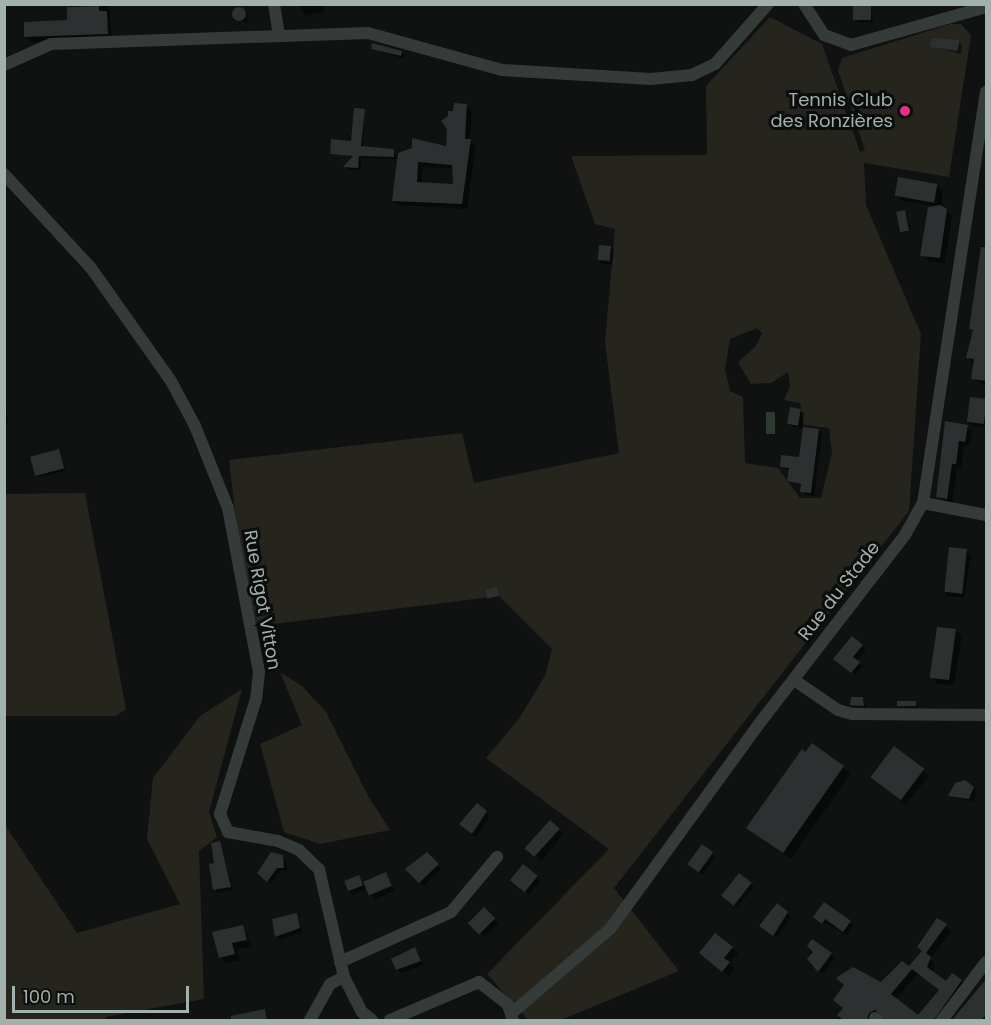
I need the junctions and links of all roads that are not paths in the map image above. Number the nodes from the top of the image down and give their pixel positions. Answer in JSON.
{"nodes":[{"id":1,"x":274,"y":4,"type":"edge"},
{"id":2,"x":768,"y":4,"type":"edge"},
{"id":3,"x":804,"y":4,"type":"edge"},
{"id":4,"x":987,"y":7,"type":"edge"},
{"id":5,"x":279,"y":34,"type":"junction"},
{"id":6,"x":4,"y":65,"type":"edge"},
{"id":7,"x":987,"y":92,"type":"edge"},
{"id":8,"x":4,"y":174,"type":"edge"},
{"id":9,"x":923,"y":503,"type":"junction"},
{"id":10,"x":987,"y":515,"type":"edge"},
{"id":11,"x":794,"y":680,"type":"junction"},
{"id":12,"x":987,"y":715,"type":"edge"},
{"id":13,"x":497,"y":857,"type":"dead end"},
{"id":14,"x":340,"y":962,"type":"junction"},
{"id":15,"x":987,"y":962,"type":"edge"},
{"id":16,"x":344,"y":978,"type":"junction"},
{"id":17,"x":511,"y":1013,"type":"edge"},
{"id":18,"x":310,"y":1020,"type":"edge"},
{"id":19,"x":372,"y":1020,"type":"edge"},
{"id":20,"x":390,"y":1020,"type":"edge"},
{"id":21,"x":942,"y":1020,"type":"edge"}],
"edges":[{"from":1,"to":5,"type":"street"},
{"from":2,"to":5,"type":"street"},
{"from":3,"to":4,"type":"street"},
{"from":5,"to":6,"type":"street"},
{"from":7,"to":9,"type":"street","name":"Rue du Stade"},
{"from":8,"to":14,"type":"street","name":"Rue Rigot Vitton"},
{"from":9,"to":10,"type":"street"},
{"from":9,"to":11,"type":"street","name":"Rue du Stade"},
{"from":11,"to":12,"type":"street"},
{"from":11,"to":17,"type":"street","name":"Rue du Stade"},
{"from":13,"to":14,"type":"street"},
{"from":14,"to":16,"type":"street","name":"Rue Rigot Vitton"},
{"from":15,"to":21,"type":"street"},
{"from":16,"to":18,"type":"street"},
{"from":16,"to":19,"type":"street","name":"Rue Rigot Vitton"},
{"from":17,"to":20,"type":"street"}]}
